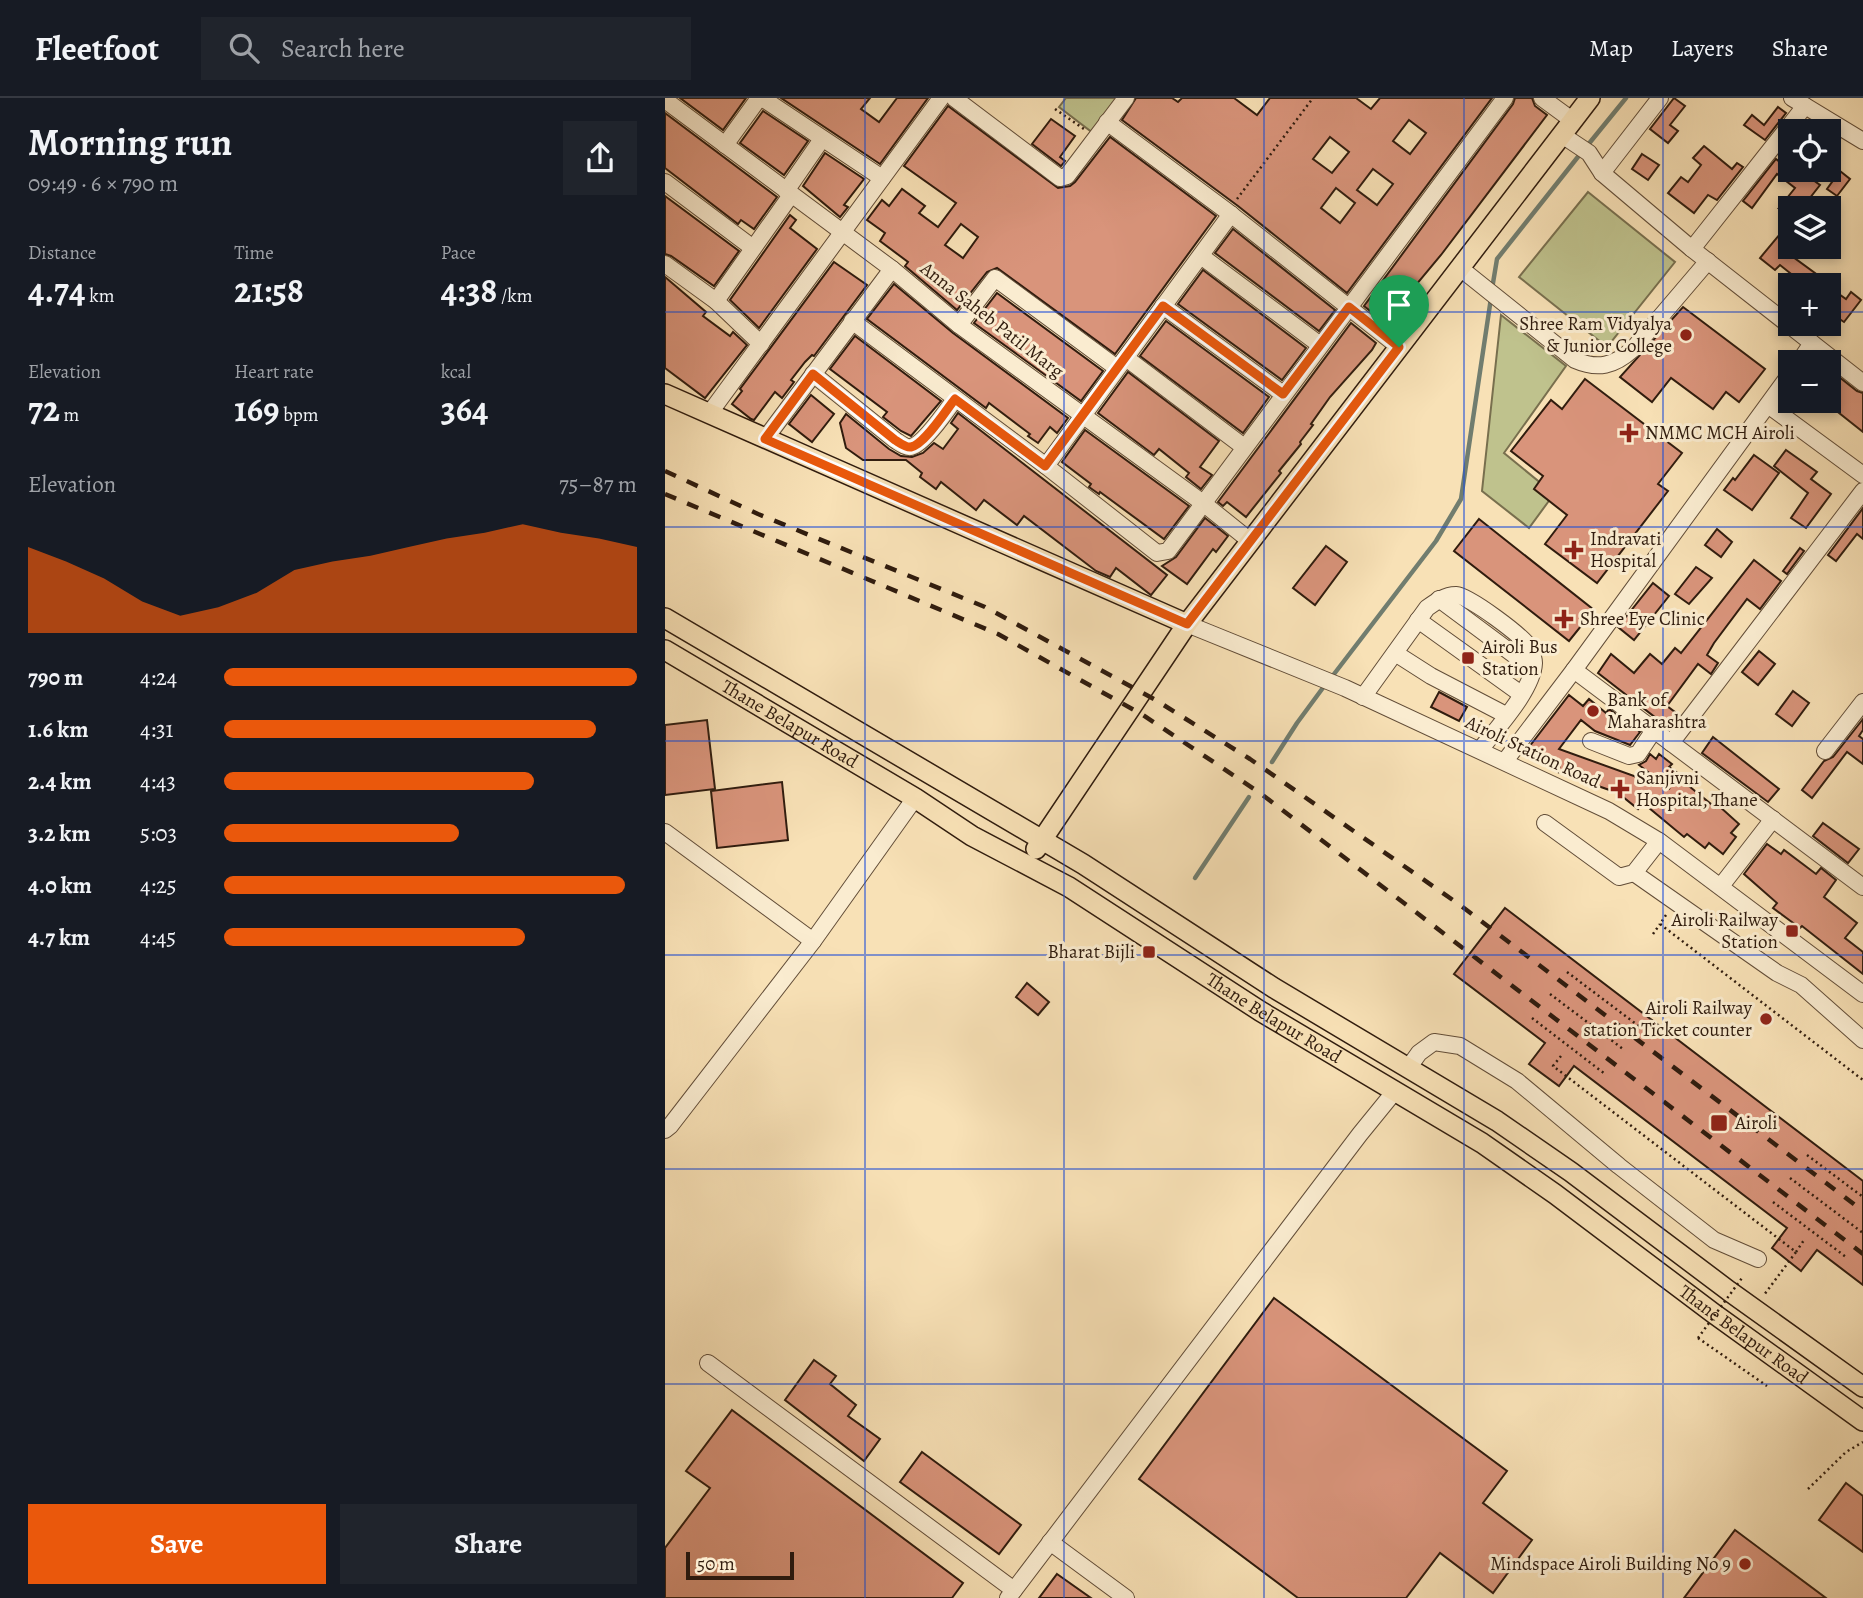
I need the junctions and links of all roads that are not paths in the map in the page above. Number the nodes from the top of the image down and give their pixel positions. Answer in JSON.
{"nodes":[{"id":1,"x":760,"y":98,"type":"edge"},
{"id":2,"x":941,"y":98,"type":"edge"},
{"id":3,"x":954,"y":98,"type":"edge"},
{"id":4,"x":1126,"y":98,"type":"edge"},
{"id":5,"x":1505,"y":98,"type":"edge"},
{"id":6,"x":1542,"y":98,"type":"edge"},
{"id":7,"x":1590,"y":98,"type":"edge"},
{"id":8,"x":1660,"y":98,"type":"edge"},
{"id":9,"x":665,"y":100,"type":"edge"},
{"id":10,"x":1798,"y":102,"type":"edge"},
{"id":11,"x":1107,"y":122,"type":"junction"},
{"id":12,"x":1567,"y":131,"type":"junction"},
{"id":13,"x":822,"y":139,"type":"junction"},
{"id":14,"x":1863,"y":141,"type":"edge"},
{"id":15,"x":725,"y":145,"type":"junction"},
{"id":16,"x":1602,"y":173,"type":"junction"},
{"id":17,"x":882,"y":178,"type":"junction"},
{"id":18,"x":665,"y":181,"type":"edge"},
{"id":19,"x":789,"y":193,"type":"junction"},
{"id":20,"x":1229,"y":213,"type":"junction"},
{"id":21,"x":843,"y":232,"type":"junction"},
{"id":22,"x":754,"y":248,"type":"junction"},
{"id":23,"x":1692,"y":249,"type":"junction"},
{"id":24,"x":1201,"y":256,"type":"junction"},
{"id":25,"x":1708,"y":261,"type":"junction"},
{"id":26,"x":665,"y":264,"type":"edge"},
{"id":27,"x":892,"y":269,"type":"junction"},
{"id":28,"x":1465,"y":272,"type":"junction"},
{"id":29,"x":716,"y":301,"type":"junction"},
{"id":30,"x":1163,"y":306,"type":"junction"},
{"id":31,"x":1349,"y":307,"type":"junction"},
{"id":32,"x":852,"y":321,"type":"junction"},
{"id":33,"x":958,"y":325,"type":"junction"},
{"id":34,"x":1812,"y":343,"type":"junction"},
{"id":35,"x":761,"y":344,"type":"junction"},
{"id":36,"x":1320,"y":345,"type":"junction"},
{"id":37,"x":1399,"y":347,"type":"junction"},
{"id":38,"x":1807,"y":350,"type":"edge"},
{"id":39,"x":1121,"y":363,"type":"junction"},
{"id":40,"x":813,"y":374,"type":"junction"},
{"id":41,"x":1863,"y":383,"type":"edge"},
{"id":42,"x":1778,"y":391,"type":"edge"},
{"id":43,"x":665,"y":394,"type":"edge"},
{"id":44,"x":1283,"y":394,"type":"junction"},
{"id":45,"x":955,"y":399,"type":"junction"},
{"id":46,"x":1768,"y":405,"type":"junction"},
{"id":47,"x":709,"y":414,"type":"junction"},
{"id":48,"x":1084,"y":417,"type":"junction"},
{"id":49,"x":765,"y":439,"type":"junction"},
{"id":50,"x":1244,"y":447,"type":"junction"},
{"id":51,"x":1045,"y":466,"type":"junction"},
{"id":52,"x":1863,"y":475,"type":"edge"},
{"id":53,"x":1863,"y":491,"type":"edge"},
{"id":54,"x":1203,"y":503,"type":"junction"},
{"id":55,"x":1249,"y":540,"type":"junction"},
{"id":56,"x":665,"y":618,"type":"edge"},
{"id":57,"x":1418,"y":620,"type":"junction"},
{"id":58,"x":1187,"y":624,"type":"junction"},
{"id":59,"x":665,"y":650,"type":"edge"},
{"id":60,"x":1395,"y":653,"type":"junction"},
{"id":61,"x":1574,"y":670,"type":"junction"},
{"id":62,"x":1521,"y":694,"type":"junction"},
{"id":63,"x":1363,"y":696,"type":"junction"},
{"id":64,"x":1863,"y":702,"type":"edge"},
{"id":65,"x":1506,"y":715,"type":"junction"},
{"id":66,"x":1654,"y":730,"type":"junction"},
{"id":67,"x":1591,"y":741,"type":"dead end"},
{"id":68,"x":1671,"y":743,"type":"junction"},
{"id":69,"x":1480,"y":750,"type":"junction"},
{"id":70,"x":1825,"y":751,"type":"dead end"},
{"id":71,"x":1505,"y":761,"type":"junction"},
{"id":72,"x":915,"y":798,"type":"junction"},
{"id":73,"x":1773,"y":819,"type":"junction"},
{"id":74,"x":1545,"y":823,"type":"dead end"},
{"id":75,"x":665,"y":832,"type":"edge"},
{"id":76,"x":1042,"y":841,"type":"junction"},
{"id":77,"x":1660,"y":841,"type":"junction"},
{"id":78,"x":1026,"y":863,"type":"junction"},
{"id":79,"x":1634,"y":873,"type":"junction"},
{"id":80,"x":1721,"y":886,"type":"junction"},
{"id":81,"x":1863,"y":887,"type":"edge"},
{"id":82,"x":813,"y":941,"type":"junction"},
{"id":83,"x":1863,"y":994,"type":"edge"},
{"id":84,"x":1863,"y":1040,"type":"edge"},
{"id":85,"x":1409,"y":1067,"type":"junction"},
{"id":86,"x":1395,"y":1091,"type":"junction"},
{"id":87,"x":665,"y":1130,"type":"edge"},
{"id":88,"x":1758,"y":1259,"type":"dead end"},
{"id":89,"x":708,"y":1363,"type":"dead end"},
{"id":90,"x":1863,"y":1387,"type":"edge"},
{"id":91,"x":1863,"y":1421,"type":"edge"},
{"id":92,"x":1050,"y":1542,"type":"junction"},
{"id":93,"x":1011,"y":1594,"type":"edge"},
{"id":94,"x":1126,"y":1598,"type":"edge"}],
"edges":[{"from":1,"to":13,"type":"street"},
{"from":1,"to":15,"type":"street"},
{"from":2,"to":17,"type":"street"},
{"from":3,"to":11,"type":"street"},
{"from":4,"to":11,"type":"street"},
{"from":5,"to":31,"type":"street"},
{"from":6,"to":12,"type":"street"},
{"from":7,"to":12,"type":"main road"},
{"from":8,"to":16,"type":"street"},
{"from":9,"to":15,"type":"street","name":"Anna Saheb Patil Marg"},
{"from":10,"to":14,"type":"street"},
{"from":10,"to":23,"type":"street"},
{"from":11,"to":20,"type":"street"},
{"from":12,"to":16,"type":"street"},
{"from":12,"to":28,"type":"main road"},
{"from":13,"to":17,"type":"street"},
{"from":13,"to":19,"type":"street"},
{"from":15,"to":19,"type":"street","name":"Anna Saheb Patil Marg"},
{"from":16,"to":23,"type":"street"},
{"from":17,"to":21,"type":"street"},
{"from":18,"to":22,"type":"street"},
{"from":19,"to":21,"type":"street","name":"Anna Saheb Patil Marg"},
{"from":19,"to":22,"type":"street"},
{"from":20,"to":24,"type":"street"},
{"from":20,"to":31,"type":"street"},
{"from":21,"to":27,"type":"street","name":"Anna Saheb Patil Marg"},
{"from":21,"to":35,"type":"street"},
{"from":22,"to":29,"type":"street"},
{"from":23,"to":25,"type":"street"},
{"from":24,"to":30,"type":"street"},
{"from":24,"to":36,"type":"street"},
{"from":25,"to":28,"type":"street"},
{"from":25,"to":34,"type":"street"},
{"from":26,"to":29,"type":"street"},
{"from":27,"to":32,"type":"street"},
{"from":27,"to":33,"type":"street","name":"Anna Saheb Patil Marg"},
{"from":28,"to":37,"type":"main road"},
{"from":29,"to":35,"type":"street"},
{"from":30,"to":39,"type":"street"},
{"from":30,"to":44,"type":"street"},
{"from":31,"to":36,"type":"street"},
{"from":31,"to":37,"type":"street"},
{"from":32,"to":40,"type":"street"},
{"from":32,"to":45,"type":"street"},
{"from":33,"to":39,"type":"street"},
{"from":33,"to":48,"type":"street","name":"Anna Saheb Patil Marg"},
{"from":34,"to":38,"type":"street"},
{"from":34,"to":41,"type":"street"},
{"from":35,"to":47,"type":"street"},
{"from":36,"to":44,"type":"street"},
{"from":37,"to":55,"type":"main road"},
{"from":39,"to":48,"type":"street"},
{"from":39,"to":50,"type":"street"},
{"from":40,"to":45,"type":"street"},
{"from":40,"to":49,"type":"street"},
{"from":42,"to":46,"type":"street"},
{"from":43,"to":47,"type":"main road"},
{"from":44,"to":50,"type":"street"},
{"from":45,"to":51,"type":"street"},
{"from":46,"to":52,"type":"street"},
{"from":46,"to":61,"type":"street"},
{"from":47,"to":49,"type":"main road"},
{"from":48,"to":51,"type":"street"},
{"from":48,"to":54,"type":"street","name":"Anna Saheb Patil Marg"},
{"from":49,"to":58,"type":"main road"},
{"from":50,"to":54,"type":"street"},
{"from":51,"to":54,"type":"street"},
{"from":53,"to":68,"type":"street"},
{"from":54,"to":55,"type":"street","name":"Anna Saheb Patil Marg"},
{"from":55,"to":58,"type":"main road"},
{"from":56,"to":76,"type":"main road","name":"Thane Belapur Road"},
{"from":57,"to":60,"type":"street"},
{"from":57,"to":62,"type":"street"},
{"from":57,"to":62,"type":"street"},
{"from":58,"to":63,"type":"street","name":"Airoli Station Road"},
{"from":58,"to":76,"type":"main road"},
{"from":59,"to":72,"type":"main road","name":"Thane Belapur Road"},
{"from":60,"to":63,"type":"street"},
{"from":60,"to":65,"type":"street"},
{"from":61,"to":66,"type":"street"},
{"from":61,"to":71,"type":"street"},
{"from":62,"to":65,"type":"street"},
{"from":63,"to":69,"type":"street","name":"Airoli Station Road"},
{"from":64,"to":70,"type":"street"},
{"from":65,"to":69,"type":"street"},
{"from":66,"to":67,"type":"street"},
{"from":66,"to":68,"type":"street"},
{"from":68,"to":73,"type":"street"},
{"from":69,"to":71,"type":"street","name":"Airoli Station Road"},
{"from":71,"to":77,"type":"street","name":"Airoli Station Road"},
{"from":72,"to":78,"type":"main road","name":"Thane Belapur Road"},
{"from":72,"to":82,"type":"street"},
{"from":73,"to":80,"type":"street"},
{"from":73,"to":81,"type":"street"},
{"from":74,"to":79,"type":"street"},
{"from":75,"to":82,"type":"street"},
{"from":76,"to":78,"type":"main road"},
{"from":76,"to":85,"type":"main road","name":"Thane Belapur Road"},
{"from":77,"to":79,"type":"street"},
{"from":77,"to":80,"type":"street","name":"Airoli Station Road"},
{"from":78,"to":86,"type":"main road","name":"Thane Belapur Road"},
{"from":79,"to":84,"type":"street"},
{"from":80,"to":83,"type":"street","name":"Airoli Station Road"},
{"from":82,"to":87,"type":"street"},
{"from":85,"to":88,"type":"street"},
{"from":85,"to":90,"type":"main road","name":"Thane Belapur Road"},
{"from":86,"to":91,"type":"main road","name":"Thane Belapur Road"},
{"from":86,"to":92,"type":"street"},
{"from":89,"to":93,"type":"street"},
{"from":92,"to":93,"type":"street"},
{"from":92,"to":94,"type":"street"}]}
